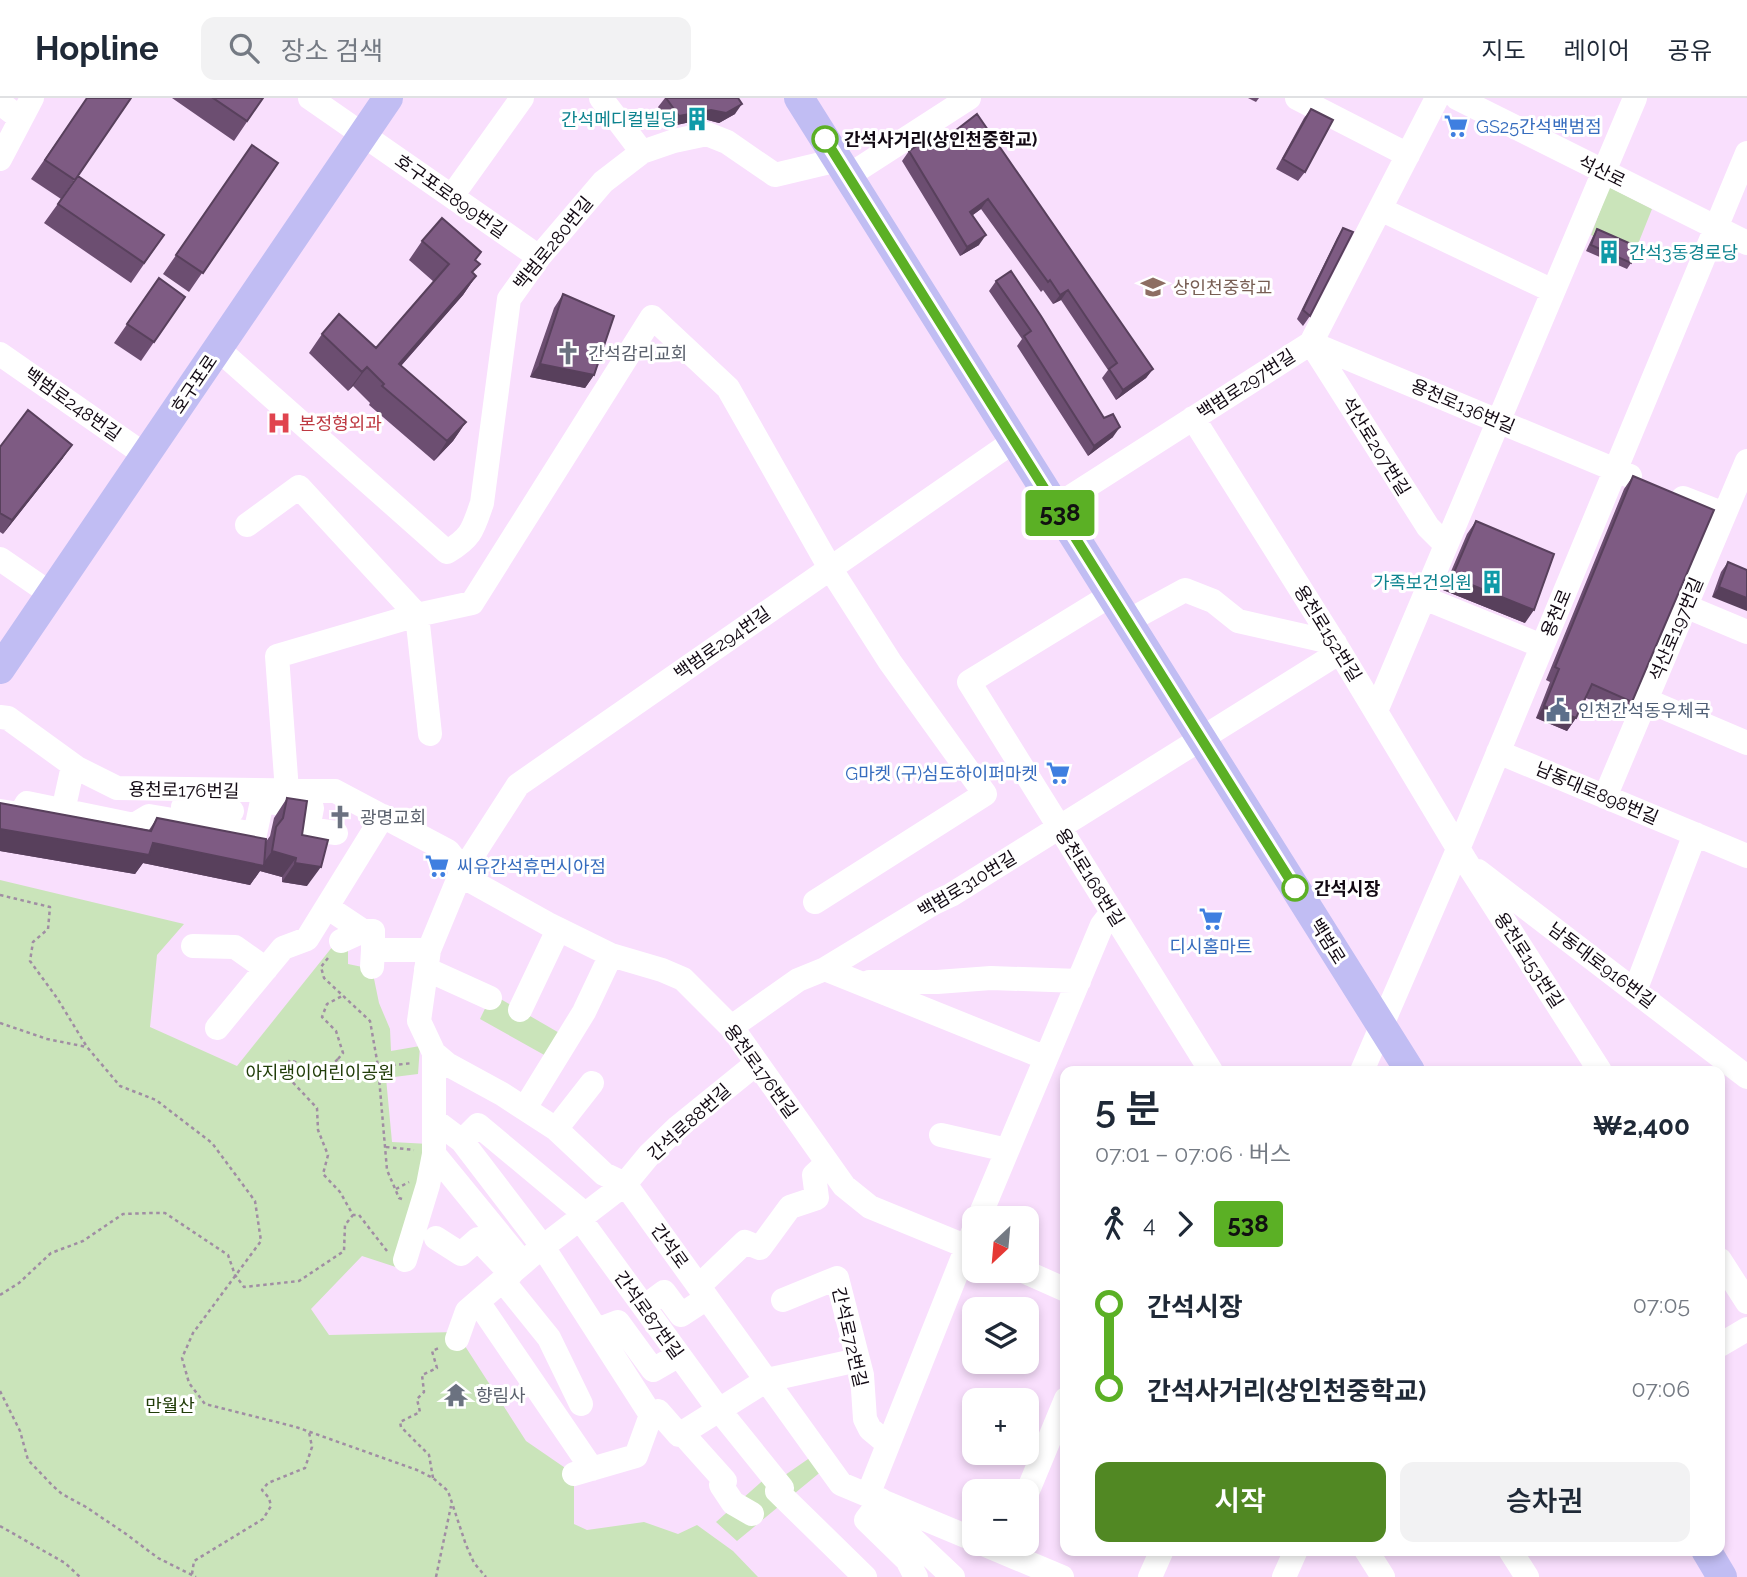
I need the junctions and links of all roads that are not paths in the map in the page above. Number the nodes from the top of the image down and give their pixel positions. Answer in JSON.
{"nodes":[{"id":1,"x":310,"y":98,"type":"edge"},
{"id":2,"x":388,"y":98,"type":"edge"},
{"id":3,"x":522,"y":98,"type":"edge"},
{"id":4,"x":601,"y":98,"type":"edge"},
{"id":5,"x":799,"y":98,"type":"edge"},
{"id":6,"x":969,"y":98,"type":"edge"},
{"id":7,"x":1297,"y":98,"type":"edge"},
{"id":8,"x":1437,"y":98,"type":"edge"},
{"id":9,"x":1457,"y":98,"type":"edge"},
{"id":10,"x":1635,"y":98,"type":"edge"},
{"id":11,"x":0,"y":103,"type":"edge"},
{"id":12,"x":26,"y":108,"type":"edge"},
{"id":13,"x":363,"y":135,"type":"junction"},
{"id":14,"x":642,"y":152,"type":"junction"},
{"id":15,"x":1747,"y":153,"type":"edge"},
{"id":16,"x":1408,"y":155,"type":"junction"},
{"id":17,"x":0,"y":159,"type":"edge"},
{"id":18,"x":843,"y":168,"type":"junction"},
{"id":19,"x":1604,"y":172,"type":"junction"},
{"id":20,"x":452,"y":196,"type":"junction"},
{"id":21,"x":1380,"y":209,"type":"junction"},
{"id":22,"x":1716,"y":228,"type":"junction"},
{"id":23,"x":1747,"y":243,"type":"edge"},
{"id":24,"x":539,"y":257,"type":"junction"},
{"id":25,"x":1553,"y":291,"type":"junction"},
{"id":26,"x":1311,"y":343,"type":"junction"},
{"id":27,"x":218,"y":349,"type":"junction"},
{"id":28,"x":0,"y":354,"type":"edge"},
{"id":29,"x":1193,"y":418,"type":"junction"},
{"id":30,"x":1499,"y":421,"type":"junction"},
{"id":31,"x":1014,"y":441,"type":"junction"},
{"id":32,"x":145,"y":455,"type":"junction"},
{"id":33,"x":1747,"y":461,"type":"edge"},
{"id":34,"x":1615,"y":471,"type":"junction"},
{"id":35,"x":1055,"y":506,"type":"junction"},
{"id":36,"x":1724,"y":514,"type":"junction"},
{"id":37,"x":247,"y":525,"type":"dead end"},
{"id":38,"x":1446,"y":545,"type":"junction"},
{"id":39,"x":0,"y":559,"type":"edge"},
{"id":40,"x":830,"y":568,"type":"junction"},
{"id":41,"x":51,"y":594,"type":"junction"},
{"id":42,"x":1111,"y":595,"type":"junction"},
{"id":43,"x":1423,"y":598,"type":"junction"},
{"id":44,"x":1685,"y":606,"type":"junction"},
{"id":45,"x":417,"y":615,"type":"junction"},
{"id":46,"x":1128,"y":621,"type":"junction"},
{"id":47,"x":1747,"y":632,"type":"edge"},
{"id":48,"x":1542,"y":646,"type":"junction"},
{"id":49,"x":1338,"y":647,"type":"junction"},
{"id":50,"x":0,"y":669,"type":"edge"},
{"id":51,"x":1646,"y":700,"type":"junction"},
{"id":52,"x":1376,"y":711,"type":"junction"},
{"id":53,"x":3,"y":714,"type":"edge"},
{"id":54,"x":430,"y":734,"type":"dead end"},
{"id":55,"x":1202,"y":740,"type":"junction"},
{"id":56,"x":1747,"y":743,"type":"edge"},
{"id":57,"x":1498,"y":752,"type":"junction"},
{"id":58,"x":73,"y":766,"type":"junction"},
{"id":59,"x":287,"y":791,"type":"junction"},
{"id":60,"x":1605,"y":797,"type":"junction"},
{"id":61,"x":0,"y":811,"type":"edge"},
{"id":62,"x":63,"y":811,"type":"junction"},
{"id":63,"x":232,"y":811,"type":"dead end"},
{"id":64,"x":383,"y":816,"type":"junction"},
{"id":65,"x":181,"y":822,"type":"junction"},
{"id":66,"x":1059,"y":827,"type":"junction"},
{"id":67,"x":335,"y":833,"type":"dead end"},
{"id":68,"x":1695,"y":834,"type":"junction"},
{"id":69,"x":1460,"y":855,"type":"junction"},
{"id":70,"x":1747,"y":856,"type":"edge"},
{"id":71,"x":460,"y":876,"type":"junction"},
{"id":72,"x":815,"y":902,"type":"dead end"},
{"id":73,"x":327,"y":907,"type":"junction"},
{"id":74,"x":1112,"y":912,"type":"junction"},
{"id":75,"x":558,"y":930,"type":"junction"},
{"id":76,"x":341,"y":941,"type":"road end"},
{"id":77,"x":193,"y":946,"type":"dead end"},
{"id":78,"x":369,"y":949,"type":"junction"},
{"id":79,"x":611,"y":955,"type":"junction"},
{"id":80,"x":428,"y":960,"type":"junction"},
{"id":81,"x":266,"y":969,"type":"junction"},
{"id":82,"x":825,"y":969,"type":"junction"},
{"id":83,"x":1079,"y":981,"type":"junction"},
{"id":84,"x":857,"y":982,"type":"junction"},
{"id":85,"x":1635,"y":991,"type":"junction"},
{"id":86,"x":490,"y":998,"type":"dead end"},
{"id":87,"x":520,"y":1010,"type":"dead end"},
{"id":88,"x":1381,"y":1025,"type":"junction"},
{"id":89,"x":217,"y":1028,"type":"dead end"},
{"id":90,"x":733,"y":1029,"type":"junction"},
{"id":91,"x":434,"y":1058,"type":"junction"},
{"id":92,"x":1046,"y":1058,"type":"junction"},
{"id":93,"x":757,"y":1063,"type":"junction"},
{"id":94,"x":1207,"y":1066,"type":"edge"},
{"id":95,"x":1364,"y":1066,"type":"edge"},
{"id":96,"x":1407,"y":1066,"type":"edge"},
{"id":97,"x":1597,"y":1066,"type":"edge"},
{"id":98,"x":1747,"y":1077,"type":"edge"},
{"id":99,"x":592,"y":1083,"type":"dead end"},
{"id":100,"x":524,"y":1108,"type":"junction"},
{"id":101,"x":434,"y":1120,"type":"junction"},
{"id":102,"x":556,"y":1129,"type":"junction"},
{"id":103,"x":470,"y":1133,"type":"junction"},
{"id":104,"x":941,"y":1135,"type":"dead end"},
{"id":105,"x":1007,"y":1150,"type":"junction"},
{"id":106,"x":424,"y":1157,"type":"junction"},
{"id":107,"x":827,"y":1163,"type":"junction"},
{"id":108,"x":625,"y":1184,"type":"junction"},
{"id":109,"x":984,"y":1206,"type":"edge"},
{"id":110,"x":583,"y":1217,"type":"junction"},
{"id":111,"x":436,"y":1237,"type":"dead end"},
{"id":112,"x":962,"y":1239,"type":"edge"},
{"id":113,"x":543,"y":1247,"type":"junction"},
{"id":114,"x":405,"y":1260,"type":"road end"},
{"id":115,"x":962,"y":1266,"type":"edge"},
{"id":116,"x":1725,"y":1268,"type":"edge"},
{"id":117,"x":512,"y":1273,"type":"junction"},
{"id":118,"x":1040,"y":1278,"type":"edge"},
{"id":119,"x":1060,"y":1287,"type":"edge"},
{"id":120,"x":703,"y":1292,"type":"junction"},
{"id":121,"x":783,"y":1300,"type":"dead end"},
{"id":122,"x":1747,"y":1301,"type":"edge"},
{"id":123,"x":478,"y":1302,"type":"junction"},
{"id":124,"x":644,"y":1307,"type":"junction"},
{"id":125,"x":1747,"y":1329,"type":"edge"},
{"id":126,"x":597,"y":1330,"type":"junction"},
{"id":127,"x":457,"y":1339,"type":"road end"},
{"id":128,"x":1725,"y":1342,"type":"edge"},
{"id":129,"x":679,"y":1355,"type":"junction"},
{"id":130,"x":858,"y":1360,"type":"junction"},
{"id":131,"x":767,"y":1380,"type":"junction"},
{"id":132,"x":581,"y":1404,"type":"dead end"},
{"id":133,"x":719,"y":1410,"type":"junction"},
{"id":134,"x":1060,"y":1413,"type":"edge"},
{"id":135,"x":652,"y":1415,"type":"junction"},
{"id":136,"x":680,"y":1434,"type":"junction"},
{"id":137,"x":888,"y":1444,"type":"junction"},
{"id":138,"x":1033,"y":1479,"type":"edge"},
{"id":139,"x":879,"y":1500,"type":"junction"},
{"id":140,"x":752,"y":1514,"type":"dead end"},
{"id":141,"x":962,"y":1535,"type":"edge"},
{"id":142,"x":1159,"y":1556,"type":"edge"},
{"id":143,"x":1293,"y":1556,"type":"edge"},
{"id":144,"x":1370,"y":1556,"type":"edge"},
{"id":145,"x":1514,"y":1556,"type":"edge"},
{"id":146,"x":1710,"y":1556,"type":"edge"},
{"id":147,"x":1004,"y":1561,"type":"edge"},
{"id":148,"x":865,"y":1577,"type":"edge"},
{"id":149,"x":916,"y":1577,"type":"edge"},
{"id":150,"x":953,"y":1577,"type":"edge"},
{"id":151,"x":1062,"y":1577,"type":"edge"},
{"id":152,"x":1150,"y":1577,"type":"edge"},
{"id":153,"x":1284,"y":1577,"type":"edge"},
{"id":154,"x":1383,"y":1577,"type":"edge"},
{"id":155,"x":1527,"y":1577,"type":"edge"},
{"id":156,"x":1722,"y":1577,"type":"edge"}],
"edges":[{"from":1,"to":13,"type":"street","name":"호구포로899번길"},
{"from":2,"to":13,"type":"main road","name":"호구포로"},
{"from":3,"to":20,"type":"street"},
{"from":4,"to":14,"type":"street"},
{"from":5,"to":18,"type":"main road","name":"백범로"},
{"from":6,"to":18,"type":"street","name":"백범로280번길"},
{"from":7,"to":16,"type":"street"},
{"from":8,"to":16,"type":"street","name":"백범로297번길"},
{"from":9,"to":19,"type":"street","name":"석산로"},
{"from":10,"to":19,"type":"street"},
{"from":11,"to":12,"type":"street"},
{"from":12,"to":17,"type":"street"},
{"from":13,"to":20,"type":"street","name":"호구포로899번길"},
{"from":13,"to":27,"type":"main road","name":"호구포로"},
{"from":14,"to":18,"type":"street","name":"백범로280번길"},
{"from":14,"to":24,"type":"street","name":"백범로280번길"},
{"from":15,"to":22,"type":"street","name":"용천로"},
{"from":16,"to":21,"type":"street","name":"백범로297번길"},
{"from":18,"to":31,"type":"main road","name":"백범로"},
{"from":19,"to":22,"type":"street","name":"석산로"},
{"from":19,"to":25,"type":"street"},
{"from":20,"to":24,"type":"street","name":"호구포로899번길"},
{"from":21,"to":25,"type":"street"},
{"from":21,"to":26,"type":"street","name":"백범로297번길"},
{"from":22,"to":23,"type":"street","name":"석산로"},
{"from":22,"to":34,"type":"street","name":"용천로"},
{"from":24,"to":27,"type":"street","name":"백범로280번길"},
{"from":25,"to":30,"type":"street"},
{"from":26,"to":29,"type":"street","name":"백범로297번길"},
{"from":26,"to":30,"type":"street","name":"용천로136번길"},
{"from":26,"to":38,"type":"street","name":"석산로207번길"},
{"from":27,"to":32,"type":"main road","name":"호구포로"},
{"from":28,"to":32,"type":"street","name":"백범로248번길"},
{"from":29,"to":35,"type":"street","name":"백범로297번길"},
{"from":29,"to":49,"type":"street","name":"용천로152번길"},
{"from":30,"to":34,"type":"street","name":"용천로136번길"},
{"from":30,"to":38,"type":"street"},
{"from":31,"to":35,"type":"main road","name":"백범로"},
{"from":31,"to":40,"type":"street","name":"백범로294번길"},
{"from":32,"to":41,"type":"main road","name":"호구포로"},
{"from":33,"to":36,"type":"street","name":"석산로197번길"},
{"from":34,"to":36,"type":"street","name":"용천로136번길"},
{"from":34,"to":48,"type":"street","name":"용천로"},
{"from":35,"to":42,"type":"main road","name":"백범로"},
{"from":36,"to":44,"type":"street","name":"석산로197번길"},
{"from":37,"to":45,"type":"street"},
{"from":38,"to":43,"type":"street"},
{"from":39,"to":41,"type":"street"},
{"from":40,"to":45,"type":"street"},
{"from":40,"to":71,"type":"street","name":"백범로294번길"},
{"from":40,"to":72,"type":"street"},
{"from":41,"to":50,"type":"main road","name":"호구포로"},
{"from":42,"to":46,"type":"main road","name":"백범로"},
{"from":42,"to":66,"type":"street","name":"용천로168번길"},
{"from":43,"to":48,"type":"street"},
{"from":43,"to":52,"type":"street"},
{"from":44,"to":47,"type":"street"},
{"from":44,"to":51,"type":"street","name":"석산로197번길"},
{"from":45,"to":54,"type":"street"},
{"from":45,"to":59,"type":"street"},
{"from":46,"to":49,"type":"street"},
{"from":46,"to":55,"type":"main road","name":"백범로"},
{"from":48,"to":57,"type":"street","name":"용천로"},
{"from":49,"to":52,"type":"street","name":"용천로152번길"},
{"from":49,"to":55,"type":"street"},
{"from":51,"to":56,"type":"street"},
{"from":51,"to":60,"type":"street","name":"석산로197번길"},
{"from":52,"to":69,"type":"street","name":"용천로152번길"},
{"from":53,"to":58,"type":"street","name":"용천로176번길"},
{"from":55,"to":66,"type":"street","name":"백범로310번길"},
{"from":55,"to":88,"type":"main road","name":"백범로"},
{"from":57,"to":60,"type":"street","name":"남동대로898번길"},
{"from":57,"to":69,"type":"street","name":"용천로"},
{"from":58,"to":59,"type":"street","name":"용천로176번길"},
{"from":58,"to":62,"type":"street"},
{"from":59,"to":64,"type":"street","name":"용천로176번길"},
{"from":60,"to":68,"type":"street","name":"남동대로898번길"},
{"from":61,"to":62,"type":"street"},
{"from":62,"to":65,"type":"street"},
{"from":63,"to":65,"type":"street"},
{"from":64,"to":71,"type":"street","name":"용천로176번길"},
{"from":64,"to":73,"type":"street"},
{"from":65,"to":67,"type":"street"},
{"from":66,"to":74,"type":"street","name":"용천로168번길"},
{"from":66,"to":82,"type":"street","name":"백범로310번길"},
{"from":68,"to":70,"type":"street","name":"남동대로898번길"},
{"from":68,"to":85,"type":"street"},
{"from":69,"to":85,"type":"street","name":"남동대로916번길"},
{"from":69,"to":88,"type":"street","name":"용천로"},
{"from":69,"to":97,"type":"street","name":"용천로153번길"},
{"from":71,"to":75,"type":"street","name":"용천로176번길"},
{"from":71,"to":80,"type":"street"},
{"from":73,"to":78,"type":"street"},
{"from":73,"to":81,"type":"street"},
{"from":74,"to":83,"type":"street"},
{"from":74,"to":94,"type":"street","name":"용천로168번길"},
{"from":75,"to":79,"type":"street","name":"용천로176번길"},
{"from":75,"to":87,"type":"street"},
{"from":76,"to":78,"type":"street"},
{"from":77,"to":81,"type":"street"},
{"from":78,"to":80,"type":"street"},
{"from":79,"to":90,"type":"street","name":"용천로176번길"},
{"from":79,"to":100,"type":"street"},
{"from":80,"to":86,"type":"street"},
{"from":80,"to":91,"type":"street"},
{"from":81,"to":89,"type":"street"},
{"from":82,"to":84,"type":"street"},
{"from":82,"to":90,"type":"street","name":"백범로310번길"},
{"from":83,"to":84,"type":"street"},
{"from":83,"to":92,"type":"street"},
{"from":84,"to":92,"type":"street"},
{"from":85,"to":98,"type":"street","name":"남동대로916번길"},
{"from":88,"to":95,"type":"street","name":"용천로"},
{"from":88,"to":96,"type":"main road","name":"백범로"},
{"from":90,"to":93,"type":"street","name":"용천로176번길"},
{"from":91,"to":100,"type":"street","name":"간석로"},
{"from":91,"to":101,"type":"street"},
{"from":92,"to":105,"type":"street"},
{"from":93,"to":107,"type":"street","name":"용천로176번길"},
{"from":93,"to":108,"type":"street","name":"간석로88번길"},
{"from":99,"to":102,"type":"street"},
{"from":100,"to":102,"type":"street","name":"간석로"},
{"from":101,"to":103,"type":"street","name":"간석로87번길"},
{"from":101,"to":106,"type":"street"},
{"from":102,"to":108,"type":"street","name":"간석로"},
{"from":103,"to":110,"type":"street","name":"간석로87번길"},
{"from":103,"to":113,"type":"street","name":"간석로87번길"},
{"from":104,"to":105,"type":"street"},
{"from":105,"to":109,"type":"street"},
{"from":106,"to":114,"type":"street"},
{"from":106,"to":117,"type":"street"},
{"from":107,"to":112,"type":"street","name":"용천로176번길"},
{"from":107,"to":120,"type":"street"},
{"from":108,"to":110,"type":"street"},
{"from":108,"to":120,"type":"street","name":"간석로"},
{"from":110,"to":113,"type":"street"},
{"from":110,"to":124,"type":"street","name":"간석로87번길"},
{"from":111,"to":117,"type":"street"},
{"from":113,"to":117,"type":"street"},
{"from":113,"to":126,"type":"street","name":"간석로87번길"},
{"from":115,"to":137,"type":"street"},
{"from":116,"to":122,"type":"street"},
{"from":117,"to":123,"type":"street"},
{"from":117,"to":132,"type":"street"},
{"from":118,"to":119,"type":"street"},
{"from":120,"to":124,"type":"street"},
{"from":120,"to":131,"type":"street","name":"간석로"},
{"from":121,"to":130,"type":"street","name":"간석로72번길"},
{"from":123,"to":127,"type":"street"},
{"from":123,"to":135,"type":"street"},
{"from":124,"to":129,"type":"street","name":"간석로87번길"},
{"from":125,"to":128,"type":"street"},
{"from":126,"to":129,"type":"street"},
{"from":126,"to":135,"type":"street","name":"간석로87번길"},
{"from":129,"to":133,"type":"street","name":"간석로87번길"},
{"from":130,"to":131,"type":"street"},
{"from":130,"to":137,"type":"street","name":"간석로72번길"},
{"from":131,"to":133,"type":"street"},
{"from":131,"to":139,"type":"street","name":"간석로"},
{"from":133,"to":136,"type":"street"},
{"from":133,"to":148,"type":"street","name":"간석로87번길"},
{"from":134,"to":138,"type":"street"},
{"from":135,"to":136,"type":"street","name":"간석로87번길"},
{"from":136,"to":140,"type":"street"},
{"from":137,"to":139,"type":"street"},
{"from":139,"to":141,"type":"street","name":"간석로"},
{"from":139,"to":149,"type":"street"},
{"from":139,"to":150,"type":"street"},
{"from":142,"to":152,"type":"street"},
{"from":143,"to":153,"type":"street"},
{"from":144,"to":154,"type":"street"},
{"from":145,"to":155,"type":"street"},
{"from":146,"to":156,"type":"main road"},
{"from":147,"to":151,"type":"street"}]}
